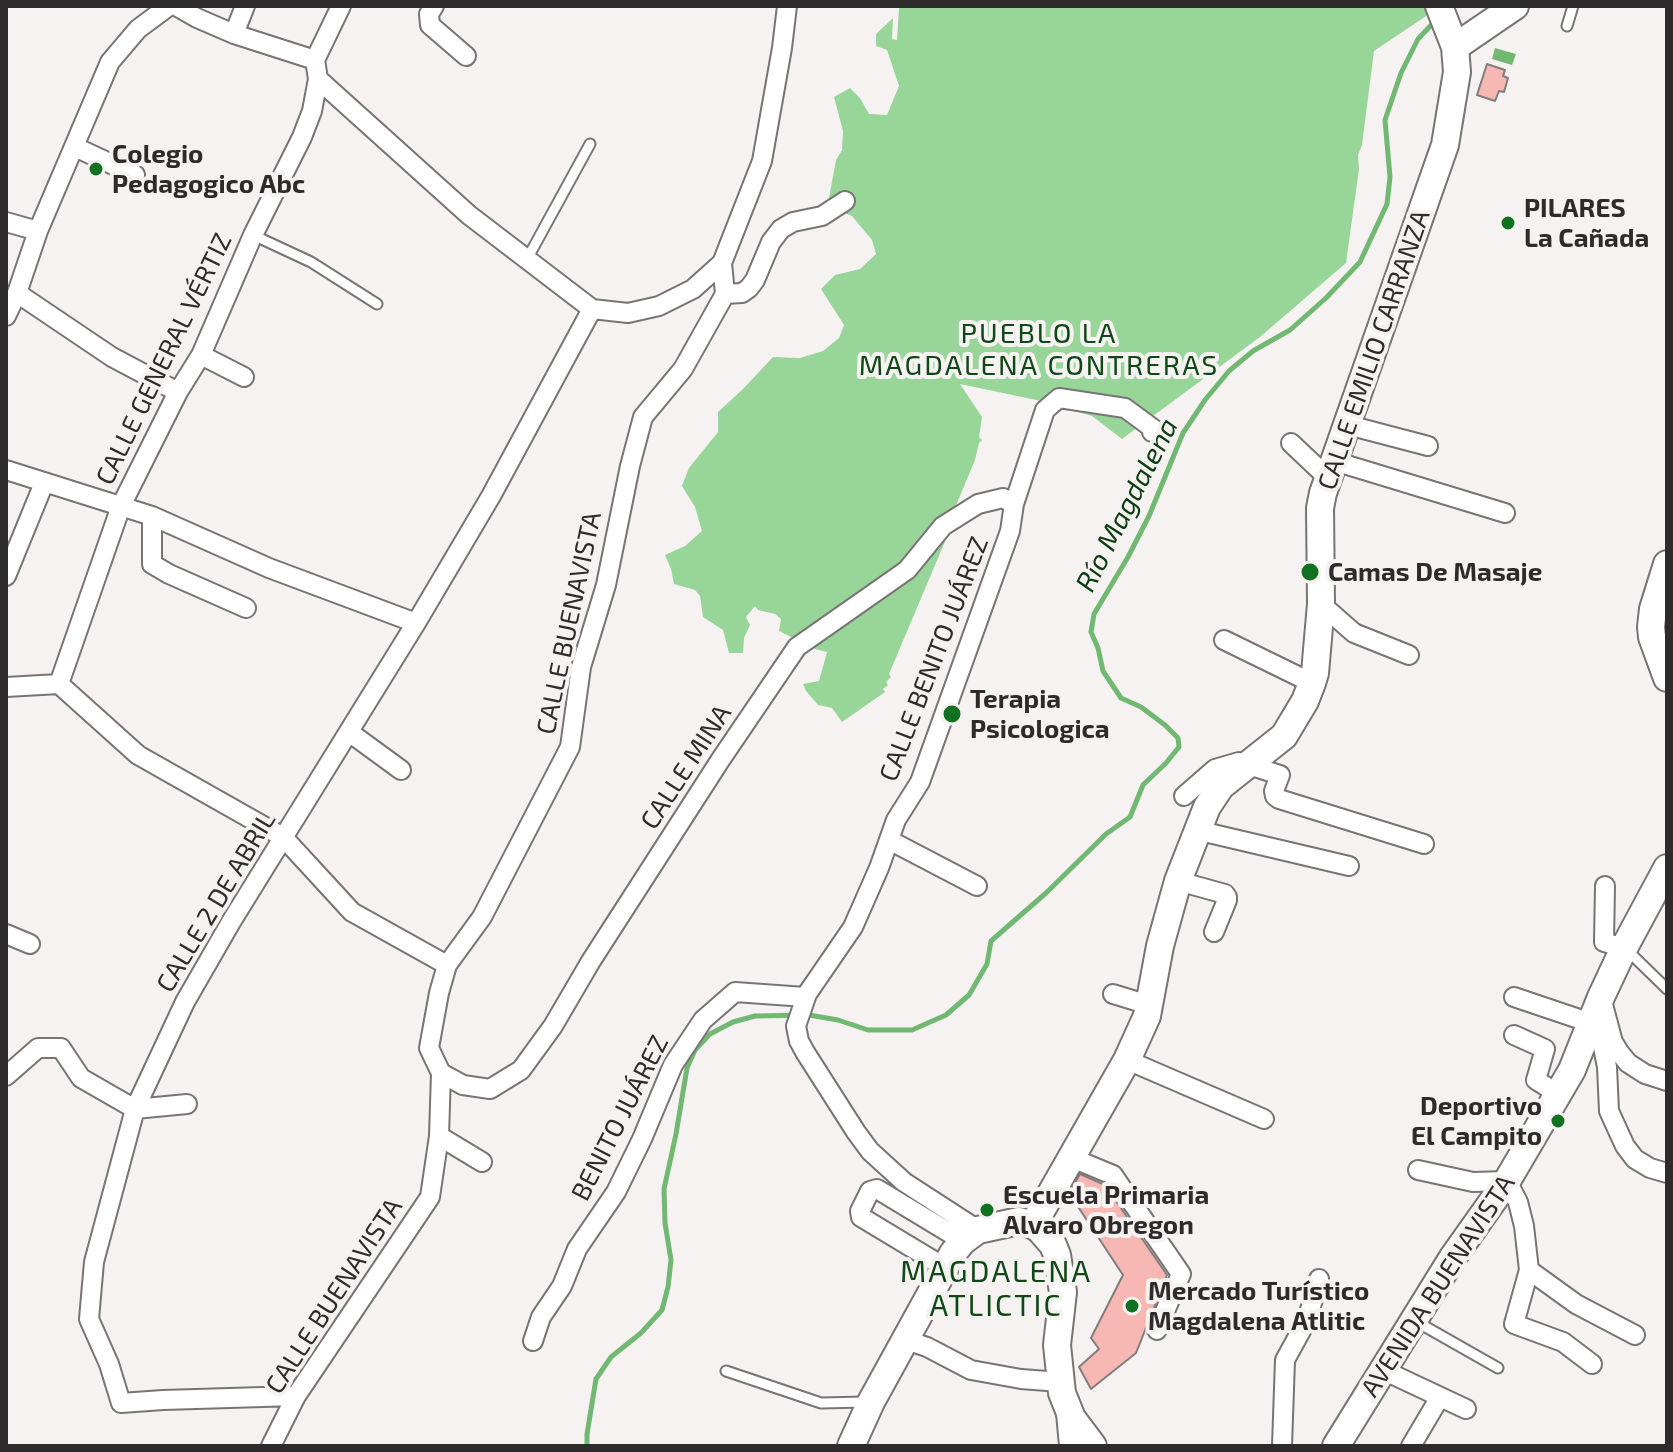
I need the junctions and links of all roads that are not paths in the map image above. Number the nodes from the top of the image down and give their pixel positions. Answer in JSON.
{"nodes":[{"id":1,"x":169,"y":6,"type":"edge"},
{"id":2,"x":176,"y":6,"type":"edge"},
{"id":3,"x":245,"y":6,"type":"edge"},
{"id":4,"x":341,"y":6,"type":"edge"},
{"id":5,"x":434,"y":6,"type":"edge"},
{"id":6,"x":787,"y":6,"type":"edge"},
{"id":7,"x":1515,"y":6,"type":"edge"},
{"id":8,"x":1573,"y":6,"type":"edge"},
{"id":9,"x":1446,"y":23,"type":"edge"},
{"id":10,"x":1567,"y":26,"type":"dead end"},
{"id":11,"x":234,"y":34,"type":"junction"},
{"id":12,"x":466,"y":56,"type":"dead end"},
{"id":13,"x":315,"y":60,"type":"junction"},
{"id":14,"x":318,"y":79,"type":"junction"},
{"id":15,"x":590,"y":144,"type":"dead end"},
{"id":16,"x":75,"y":147,"type":"junction"},
{"id":17,"x":135,"y":175,"type":"dead end"},
{"id":18,"x":845,"y":201,"type":"dead end"},
{"id":19,"x":6,"y":222,"type":"edge"},
{"id":20,"x":38,"y":231,"type":"junction"},
{"id":21,"x":253,"y":235,"type":"junction"},
{"id":22,"x":526,"y":261,"type":"junction"},
{"id":23,"x":722,"y":263,"type":"junction"},
{"id":24,"x":17,"y":293,"type":"junction"},
{"id":25,"x":725,"y":294,"type":"junction"},
{"id":26,"x":377,"y":304,"type":"dead end"},
{"id":27,"x":592,"y":309,"type":"junction"},
{"id":28,"x":6,"y":316,"type":"edge"},
{"id":29,"x":201,"y":355,"type":"junction"},
{"id":30,"x":244,"y":377,"type":"dead end"},
{"id":31,"x":178,"y":392,"type":"junction"},
{"id":32,"x":1348,"y":425,"type":"junction"},
{"id":33,"x":1152,"y":432,"type":"dead end"},
{"id":34,"x":1291,"y":443,"type":"dead end"},
{"id":35,"x":1428,"y":446,"type":"dead end"},
{"id":36,"x":1331,"y":469,"type":"junction"},
{"id":37,"x":6,"y":470,"type":"edge"},
{"id":38,"x":44,"y":483,"type":"junction"},
{"id":39,"x":1014,"y":504,"type":"junction"},
{"id":40,"x":121,"y":506,"type":"junction"},
{"id":41,"x":1505,"y":513,"type":"dead end"},
{"id":42,"x":152,"y":516,"type":"junction"},
{"id":43,"x":1667,"y":564,"type":"edge"},
{"id":44,"x":6,"y":576,"type":"edge"},
{"id":45,"x":1660,"y":601,"type":"edge"},
{"id":46,"x":1321,"y":604,"type":"junction"},
{"id":47,"x":246,"y":608,"type":"dead end"},
{"id":48,"x":416,"y":623,"type":"junction"},
{"id":49,"x":1224,"y":640,"type":"dead end"},
{"id":50,"x":1409,"y":655,"type":"dead end"},
{"id":51,"x":1667,"y":678,"type":"edge"},
{"id":52,"x":1312,"y":683,"type":"junction"},
{"id":53,"x":59,"y":684,"type":"junction"},
{"id":54,"x":6,"y":687,"type":"edge"},
{"id":55,"x":349,"y":732,"type":"junction"},
{"id":56,"x":1247,"y":764,"type":"junction"},
{"id":57,"x":401,"y":770,"type":"dead end"},
{"id":58,"x":1184,"y":796,"type":"dead end"},
{"id":59,"x":1196,"y":830,"type":"junction"},
{"id":60,"x":283,"y":837,"type":"junction"},
{"id":61,"x":889,"y":840,"type":"junction"},
{"id":62,"x":1424,"y":844,"type":"dead end"},
{"id":63,"x":1349,"y":866,"type":"dead end"},
{"id":64,"x":1667,"y":868,"type":"edge"},
{"id":65,"x":1178,"y":881,"type":"junction"},
{"id":66,"x":977,"y":886,"type":"dead end"},
{"id":67,"x":1605,"y":886,"type":"dead end"},
{"id":68,"x":1214,"y":932,"type":"dead end"},
{"id":69,"x":6,"y":934,"type":"edge"},
{"id":70,"x":30,"y":944,"type":"dead end"},
{"id":71,"x":1624,"y":948,"type":"junction"},
{"id":72,"x":447,"y":965,"type":"junction"},
{"id":73,"x":1667,"y":989,"type":"edge"},
{"id":74,"x":1113,"y":994,"type":"dead end"},
{"id":75,"x":1514,"y":997,"type":"dead end"},
{"id":76,"x":1601,"y":997,"type":"junction"},
{"id":77,"x":804,"y":999,"type":"junction"},
{"id":78,"x":1149,"y":1005,"type":"junction"},
{"id":79,"x":1591,"y":1023,"type":"junction"},
{"id":80,"x":1514,"y":1035,"type":"dead end"},
{"id":81,"x":1127,"y":1060,"type":"junction"},
{"id":82,"x":441,"y":1073,"type":"junction"},
{"id":83,"x":6,"y":1076,"type":"edge"},
{"id":84,"x":1667,"y":1081,"type":"edge"},
{"id":85,"x":1558,"y":1094,"type":"junction"},
{"id":86,"x":187,"y":1104,"type":"dead end"},
{"id":87,"x":135,"y":1109,"type":"junction"},
{"id":88,"x":1264,"y":1119,"type":"dead end"},
{"id":89,"x":439,"y":1136,"type":"junction"},
{"id":90,"x":1072,"y":1158,"type":"junction"},
{"id":91,"x":482,"y":1162,"type":"dead end"},
{"id":92,"x":1418,"y":1170,"type":"dead end"},
{"id":93,"x":1667,"y":1173,"type":"edge"},
{"id":94,"x":1507,"y":1181,"type":"junction"},
{"id":95,"x":1033,"y":1225,"type":"junction"},
{"id":96,"x":970,"y":1236,"type":"junction"},
{"id":97,"x":944,"y":1267,"type":"junction"},
{"id":98,"x":1529,"y":1270,"type":"junction"},
{"id":99,"x":1319,"y":1279,"type":"dead end"},
{"id":100,"x":1414,"y":1320,"type":"junction"},
{"id":101,"x":1157,"y":1330,"type":"dead end"},
{"id":102,"x":1635,"y":1335,"type":"dead end"},
{"id":103,"x":906,"y":1340,"type":"junction"},
{"id":104,"x":533,"y":1341,"type":"dead end"},
{"id":105,"x":1592,"y":1364,"type":"dead end"},
{"id":106,"x":1498,"y":1368,"type":"dead end"},
{"id":107,"x":1383,"y":1370,"type":"junction"},
{"id":108,"x":726,"y":1371,"type":"dead end"},
{"id":109,"x":1062,"y":1393,"type":"junction"},
{"id":110,"x":296,"y":1396,"type":"junction"},
{"id":111,"x":1440,"y":1397,"type":"junction"},
{"id":112,"x":871,"y":1402,"type":"junction"},
{"id":113,"x":1466,"y":1409,"type":"dead end"},
{"id":114,"x":271,"y":1446,"type":"edge"},
{"id":115,"x":851,"y":1446,"type":"edge"},
{"id":116,"x":1069,"y":1446,"type":"edge"},
{"id":117,"x":1093,"y":1446,"type":"edge"},
{"id":118,"x":1282,"y":1446,"type":"edge"},
{"id":119,"x":1336,"y":1446,"type":"edge"},
{"id":120,"x":1411,"y":1446,"type":"edge"}],
"edges":[{"from":1,"to":16,"type":"street"},
{"from":2,"to":11,"type":"street"},
{"from":3,"to":11,"type":"street"},
{"from":4,"to":13,"type":"street"},
{"from":5,"to":12,"type":"street"},
{"from":6,"to":23,"type":"street"},
{"from":7,"to":9,"type":"street"},
{"from":8,"to":10,"type":"lane"},
{"from":9,"to":32,"type":"street","name":"CALLE EMILIO CARRANZA"},
{"from":11,"to":13,"type":"street"},
{"from":13,"to":14,"type":"street","name":"CALLE GENERAL VÉRTIZ"},
{"from":14,"to":21,"type":"street","name":"CALLE GENERAL VÉRTIZ"},
{"from":14,"to":22,"type":"street"},
{"from":15,"to":22,"type":"lane"},
{"from":16,"to":17,"type":"street"},
{"from":16,"to":20,"type":"street"},
{"from":18,"to":25,"type":"street"},
{"from":19,"to":20,"type":"street"},
{"from":20,"to":24,"type":"street"},
{"from":21,"to":26,"type":"lane"},
{"from":21,"to":29,"type":"street","name":"CALLE GENERAL VÉRTIZ"},
{"from":22,"to":27,"type":"street"},
{"from":23,"to":25,"type":"street"},
{"from":23,"to":27,"type":"street"},
{"from":24,"to":28,"type":"street"},
{"from":24,"to":31,"type":"street"},
{"from":25,"to":72,"type":"street","name":"CALLE BUENAVISTA"},
{"from":27,"to":48,"type":"street","name":"CALLE 2 DE ABRIL"},
{"from":29,"to":30,"type":"street"},
{"from":29,"to":31,"type":"street","name":"CALLE GENERAL VÉRTIZ"},
{"from":31,"to":40,"type":"street","name":"CALLE GENERAL VÉRTIZ"},
{"from":32,"to":35,"type":"street"},
{"from":32,"to":36,"type":"street","name":"CALLE EMILIO CARRANZA"},
{"from":33,"to":39,"type":"street","name":"CALLE BENITO JUÁREZ"},
{"from":34,"to":36,"type":"street"},
{"from":36,"to":41,"type":"street"},
{"from":36,"to":46,"type":"street","name":"CALLE EMILIO CARRANZA"},
{"from":37,"to":38,"type":"street"},
{"from":38,"to":40,"type":"street"},
{"from":38,"to":44,"type":"street"},
{"from":39,"to":61,"type":"street","name":"CALLE BENITO JUÁREZ"},
{"from":39,"to":82,"type":"street","name":"CALLE MINA"},
{"from":40,"to":42,"type":"street"},
{"from":40,"to":53,"type":"street","name":"CALLE GENERAL VÉRTIZ"},
{"from":42,"to":47,"type":"street"},
{"from":42,"to":48,"type":"street"},
{"from":43,"to":45,"type":"street"},
{"from":45,"to":51,"type":"street"},
{"from":46,"to":50,"type":"street"},
{"from":46,"to":52,"type":"street","name":"CALLE EMILIO CARRANZA"},
{"from":48,"to":55,"type":"street","name":"CALLE 2 DE ABRIL"},
{"from":49,"to":52,"type":"street"},
{"from":52,"to":56,"type":"street","name":"CALLE EMILIO CARRANZA"},
{"from":53,"to":54,"type":"street"},
{"from":53,"to":60,"type":"street"},
{"from":55,"to":57,"type":"street"},
{"from":55,"to":60,"type":"street","name":"CALLE 2 DE ABRIL"},
{"from":56,"to":58,"type":"street"},
{"from":56,"to":59,"type":"street","name":"CALLE EMILIO CARRANZA"},
{"from":56,"to":62,"type":"street"},
{"from":59,"to":63,"type":"street"},
{"from":59,"to":65,"type":"street","name":"CALLE EMILIO CARRANZA"},
{"from":60,"to":72,"type":"street"},
{"from":60,"to":87,"type":"street","name":"CALLE 2 DE ABRIL"},
{"from":61,"to":66,"type":"street"},
{"from":61,"to":77,"type":"street","name":"CALLE BENITO JUÁREZ"},
{"from":64,"to":71,"type":"street","name":"AVENIDA BUENAVISTA"},
{"from":65,"to":68,"type":"street"},
{"from":65,"to":78,"type":"street","name":"CALLE EMILIO CARRANZA"},
{"from":67,"to":71,"type":"street"},
{"from":69,"to":70,"type":"street"},
{"from":71,"to":73,"type":"lane"},
{"from":71,"to":76,"type":"street","name":"AVENIDA BUENAVISTA"},
{"from":72,"to":82,"type":"street","name":"CALLE BUENAVISTA"},
{"from":74,"to":78,"type":"street"},
{"from":75,"to":79,"type":"street"},
{"from":76,"to":79,"type":"street","name":"AVENIDA BUENAVISTA"},
{"from":76,"to":84,"type":"street"},
{"from":77,"to":96,"type":"street","name":"CALLE BENITO JUÁREZ"},
{"from":77,"to":104,"type":"street","name":"BENITO JUÁREZ"},
{"from":78,"to":81,"type":"street","name":"CALLE EMILIO CARRANZA"},
{"from":79,"to":85,"type":"street","name":"AVENIDA BUENAVISTA"},
{"from":79,"to":93,"type":"street"},
{"from":80,"to":85,"type":"street"},
{"from":81,"to":88,"type":"street"},
{"from":81,"to":90,"type":"street","name":"CALLE EMILIO CARRANZA"},
{"from":82,"to":89,"type":"street","name":"CALLE BUENAVISTA"},
{"from":83,"to":87,"type":"street"},
{"from":85,"to":94,"type":"street","name":"AVENIDA BUENAVISTA"},
{"from":86,"to":87,"type":"street"},
{"from":87,"to":110,"type":"street","name":"CALLE 2 DE ABRIL"},
{"from":89,"to":91,"type":"street"},
{"from":89,"to":110,"type":"street","name":"CALLE BUENAVISTA"},
{"from":90,"to":95,"type":"street","name":"CALLE EMILIO CARRANZA"},
{"from":90,"to":101,"type":"street"},
{"from":92,"to":94,"type":"street"},
{"from":94,"to":98,"type":"street"},
{"from":94,"to":100,"type":"street","name":"AVENIDA BUENAVISTA"},
{"from":95,"to":96,"type":"street"},
{"from":95,"to":109,"type":"street"},
{"from":96,"to":97,"type":"street"},
{"from":96,"to":97,"type":"street"},
{"from":97,"to":103,"type":"street"},
{"from":98,"to":102,"type":"street"},
{"from":98,"to":105,"type":"street"},
{"from":99,"to":118,"type":"street"},
{"from":100,"to":106,"type":"lane"},
{"from":100,"to":107,"type":"street","name":"AVENIDA BUENAVISTA"},
{"from":103,"to":109,"type":"street"},
{"from":103,"to":112,"type":"street"},
{"from":107,"to":111,"type":"street"},
{"from":107,"to":119,"type":"street","name":"AVENIDA BUENAVISTA"},
{"from":108,"to":112,"type":"lane"},
{"from":109,"to":116,"type":"street"},
{"from":109,"to":117,"type":"street"},
{"from":110,"to":114,"type":"street","name":"CALLE BUENAVISTA"},
{"from":111,"to":113,"type":"street"},
{"from":111,"to":120,"type":"street"},
{"from":112,"to":115,"type":"street"}]}
